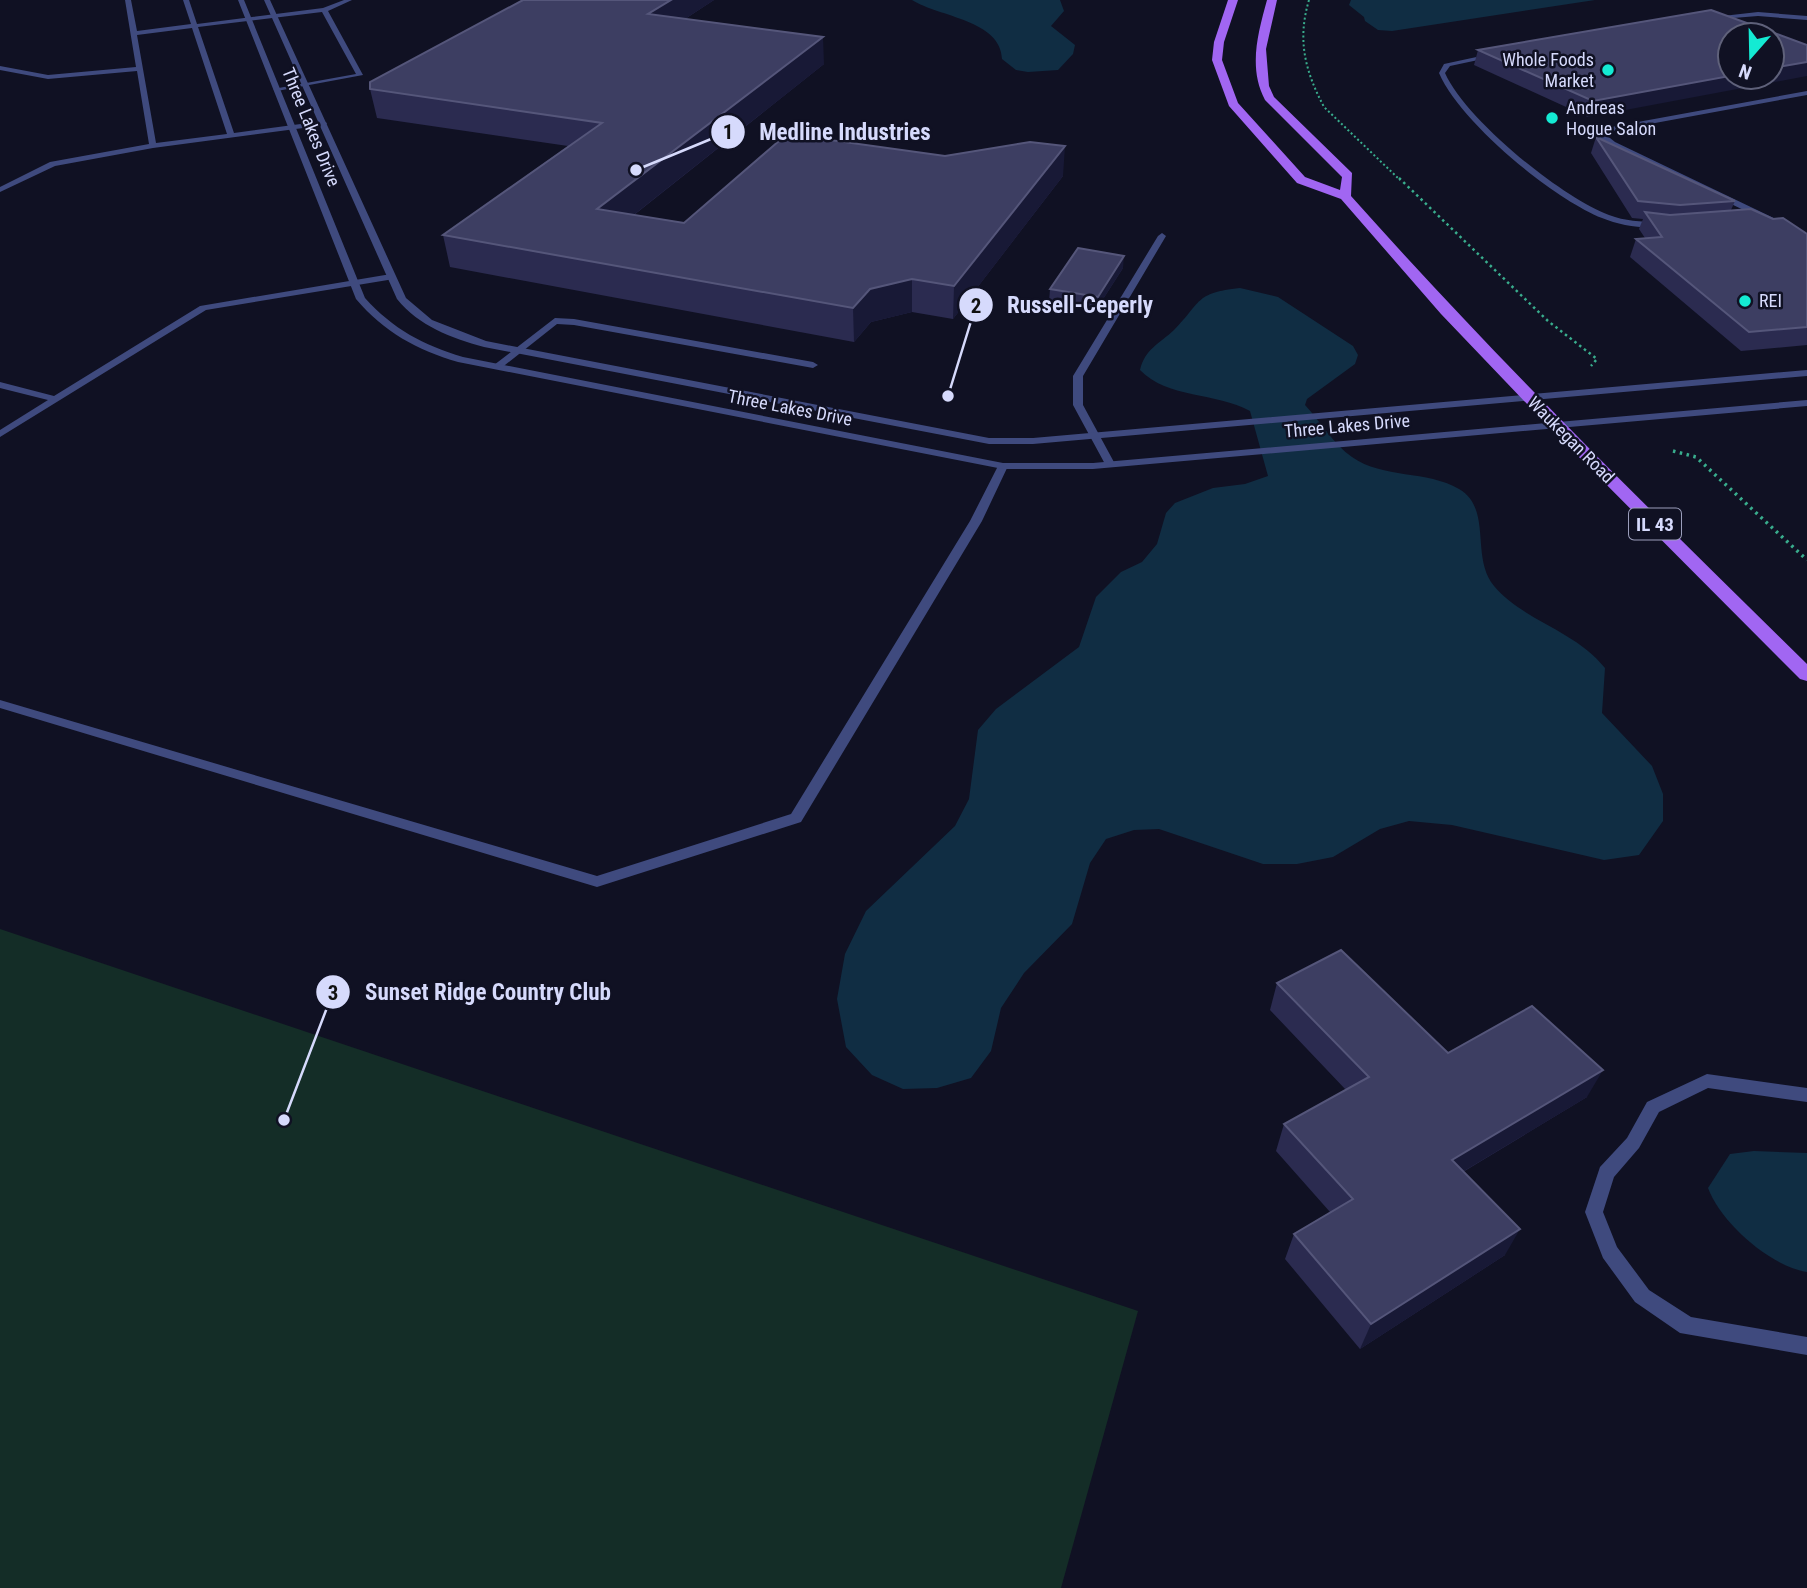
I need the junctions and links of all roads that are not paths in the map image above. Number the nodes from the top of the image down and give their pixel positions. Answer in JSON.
{"nodes":[{"id":1,"x":128,"y":0,"type":"edge"},
{"id":2,"x":186,"y":0,"type":"edge"},
{"id":3,"x":241,"y":0,"type":"edge"},
{"id":4,"x":267,"y":0,"type":"edge"},
{"id":5,"x":349,"y":0,"type":"edge"},
{"id":6,"x":1233,"y":0,"type":"edge"},
{"id":7,"x":1272,"y":0,"type":"edge"},
{"id":8,"x":324,"y":10,"type":"junction"},
{"id":9,"x":274,"y":16,"type":"junction"},
{"id":10,"x":1807,"y":18,"type":"edge"},
{"id":11,"x":248,"y":19,"type":"junction"},
{"id":12,"x":1699,"y":20,"type":"edge"},
{"id":13,"x":195,"y":26,"type":"junction"},
{"id":14,"x":135,"y":33,"type":"junction"},
{"id":15,"x":1508,"y":52,"type":"edge"},
{"id":16,"x":0,"y":68,"type":"edge"},
{"id":17,"x":141,"y":69,"type":"junction"},
{"id":18,"x":306,"y":86,"type":"junction"},
{"id":19,"x":277,"y":89,"type":"junction"},
{"id":20,"x":1807,"y":93,"type":"edge"},
{"id":21,"x":323,"y":123,"type":"junction"},
{"id":22,"x":292,"y":127,"type":"junction"},
{"id":23,"x":232,"y":135,"type":"junction"},
{"id":24,"x":153,"y":146,"type":"junction"},
{"id":25,"x":0,"y":190,"type":"edge"},
{"id":26,"x":1345,"y":196,"type":"junction"},
{"id":27,"x":1774,"y":219,"type":"junction"},
{"id":28,"x":1748,"y":221,"type":"edge"},
{"id":29,"x":1665,"y":226,"type":"edge"},
{"id":30,"x":1806,"y":235,"type":"edge"},
{"id":31,"x":1162,"y":236,"type":"dead end"},
{"id":32,"x":391,"y":277,"type":"junction"},
{"id":33,"x":355,"y":283,"type":"junction"},
{"id":34,"x":517,"y":350,"type":"junction"},
{"id":35,"x":813,"y":365,"type":"dead end"},
{"id":36,"x":497,"y":368,"type":"junction"},
{"id":37,"x":1807,"y":373,"type":"edge"},
{"id":38,"x":0,"y":385,"type":"edge"},
{"id":39,"x":1526,"y":395,"type":"junction"},
{"id":40,"x":55,"y":399,"type":"junction"},
{"id":41,"x":1807,"y":402,"type":"edge"},
{"id":42,"x":1555,"y":425,"type":"junction"},
{"id":43,"x":0,"y":434,"type":"edge"},
{"id":44,"x":1097,"y":435,"type":"junction"},
{"id":45,"x":1110,"y":464,"type":"junction"},
{"id":46,"x":1003,"y":466,"type":"junction"},
{"id":47,"x":1807,"y":675,"type":"edge"},
{"id":48,"x":0,"y":704,"type":"edge"},
{"id":49,"x":1807,"y":1095,"type":"edge"},
{"id":50,"x":1807,"y":1346,"type":"edge"}],
"edges":[{"from":1,"to":14,"type":"street"},
{"from":2,"to":13,"type":"street"},
{"from":3,"to":11,"type":"street","name":"Three Lakes Drive"},
{"from":4,"to":9,"type":"street","name":"Three Lakes Drive"},
{"from":5,"to":8,"type":"street"},
{"from":6,"to":26,"type":"main road","name":"Waukegan Road","number":"IL 43"},
{"from":7,"to":26,"type":"main road","name":"Waukegan Road","number":"IL 43"},
{"from":8,"to":9,"type":"street"},
{"from":8,"to":18,"type":"street"},
{"from":9,"to":11,"type":"street"},
{"from":9,"to":18,"type":"street","name":"Three Lakes Drive"},
{"from":10,"to":12,"type":"street"},
{"from":11,"to":13,"type":"street"},
{"from":11,"to":19,"type":"street","name":"Three Lakes Drive"},
{"from":13,"to":14,"type":"street"},
{"from":13,"to":23,"type":"street"},
{"from":14,"to":17,"type":"street"},
{"from":15,"to":29,"type":"street"},
{"from":16,"to":17,"type":"street"},
{"from":17,"to":24,"type":"street"},
{"from":18,"to":19,"type":"street"},
{"from":18,"to":21,"type":"street","name":"Three Lakes Drive"},
{"from":19,"to":22,"type":"street","name":"Three Lakes Drive"},
{"from":20,"to":27,"type":"street"},
{"from":21,"to":22,"type":"street"},
{"from":21,"to":32,"type":"street","name":"Three Lakes Drive"},
{"from":22,"to":23,"type":"street"},
{"from":22,"to":33,"type":"street","name":"Three Lakes Drive"},
{"from":23,"to":24,"type":"street"},
{"from":24,"to":25,"type":"street"},
{"from":26,"to":39,"type":"main road","name":"Waukegan Road","number":"IL 43"},
{"from":27,"to":28,"type":"street"},
{"from":27,"to":30,"type":"street"},
{"from":31,"to":44,"type":"street"},
{"from":32,"to":33,"type":"street"},
{"from":32,"to":34,"type":"street","name":"Three Lakes Drive"},
{"from":33,"to":36,"type":"street","name":"Three Lakes Drive"},
{"from":33,"to":40,"type":"street"},
{"from":34,"to":35,"type":"street"},
{"from":34,"to":36,"type":"street"},
{"from":34,"to":44,"type":"street","name":"Three Lakes Drive"},
{"from":36,"to":46,"type":"street","name":"Three Lakes Drive"},
{"from":37,"to":39,"type":"street","name":"Three Lakes Drive"},
{"from":38,"to":40,"type":"street"},
{"from":39,"to":42,"type":"main road","name":"Waukegan Road","number":"IL 43"},
{"from":39,"to":44,"type":"street","name":"Three Lakes Drive"},
{"from":40,"to":43,"type":"street"},
{"from":41,"to":42,"type":"street","name":"Three Lakes Drive"},
{"from":42,"to":45,"type":"street","name":"Three Lakes Drive"},
{"from":42,"to":47,"type":"main road","name":"Waukegan Road","number":"IL 43"},
{"from":44,"to":45,"type":"street"},
{"from":45,"to":46,"type":"street","name":"Three Lakes Drive"},
{"from":46,"to":48,"type":"street"},
{"from":49,"to":50,"type":"street"}]}
